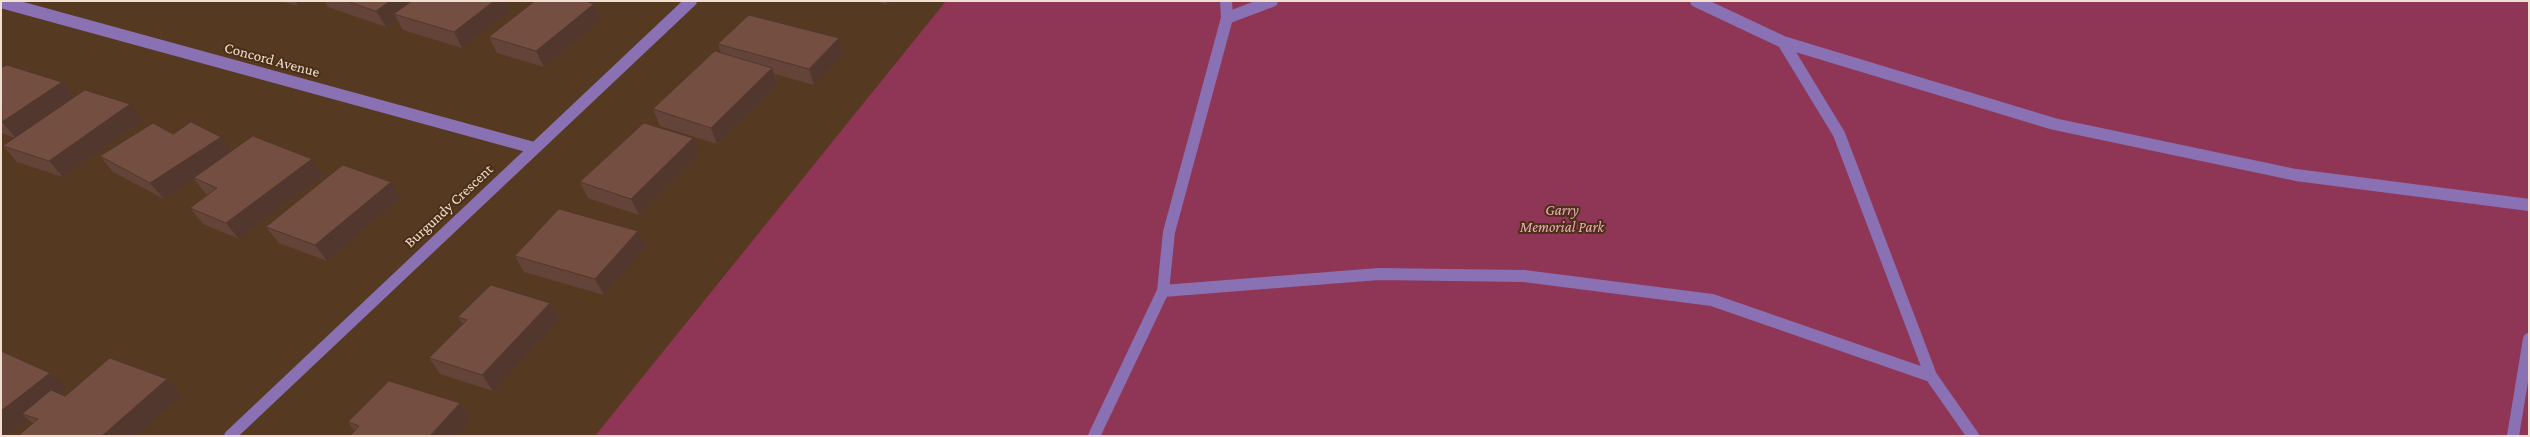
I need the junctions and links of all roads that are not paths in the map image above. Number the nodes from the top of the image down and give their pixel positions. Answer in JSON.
{"nodes":[{"id":1,"x":691,"y":1,"type":"edge"},
{"id":2,"x":1226,"y":1,"type":"edge"},
{"id":3,"x":1272,"y":1,"type":"edge"},
{"id":4,"x":1696,"y":1,"type":"edge"},
{"id":5,"x":1,"y":2,"type":"edge"},
{"id":6,"x":1227,"y":18,"type":"junction"},
{"id":7,"x":1783,"y":42,"type":"junction"},
{"id":8,"x":534,"y":148,"type":"junction"},
{"id":9,"x":2529,"y":205,"type":"edge"},
{"id":10,"x":1163,"y":291,"type":"junction"},
{"id":11,"x":2529,"y":339,"type":"edge"},
{"id":12,"x":1931,"y":376,"type":"junction"},
{"id":13,"x":230,"y":436,"type":"edge"},
{"id":14,"x":1094,"y":436,"type":"edge"},
{"id":15,"x":1973,"y":436,"type":"edge"},
{"id":16,"x":2513,"y":436,"type":"edge"}],
"edges":[{"from":1,"to":8,"type":"street","name":"Burgundy Crescent"},
{"from":2,"to":6,"type":"street"},
{"from":3,"to":6,"type":"street"},
{"from":4,"to":7,"type":"street"},
{"from":5,"to":8,"type":"street","name":"Concord Avenue"},
{"from":6,"to":10,"type":"street"},
{"from":7,"to":9,"type":"street"},
{"from":7,"to":12,"type":"street"},
{"from":8,"to":13,"type":"street","name":"Burgundy Crescent"},
{"from":10,"to":12,"type":"street"},
{"from":10,"to":14,"type":"street"},
{"from":11,"to":16,"type":"street"},
{"from":12,"to":15,"type":"street"}]}
